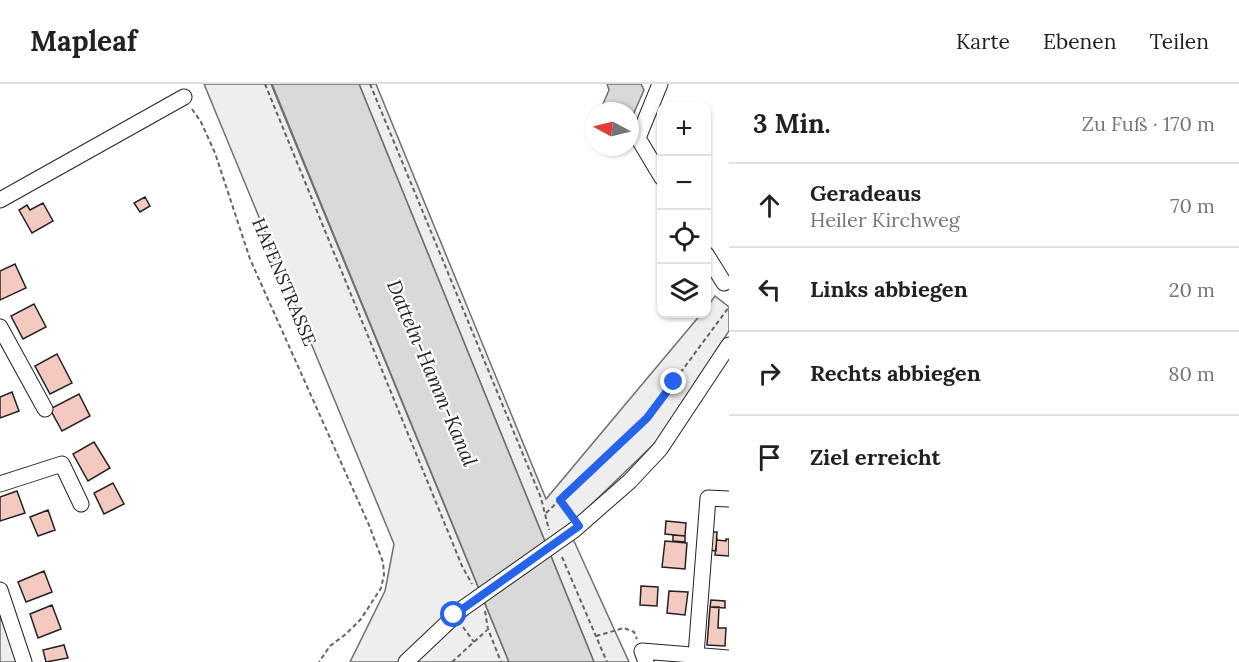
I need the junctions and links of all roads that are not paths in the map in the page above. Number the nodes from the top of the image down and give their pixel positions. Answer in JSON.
{"nodes":[{"id":1,"x":660,"y":84,"type":"edge"},
{"id":2,"x":183,"y":97,"type":"road end"},
{"id":3,"x":657,"y":170,"type":"edge"},
{"id":4,"x":0,"y":200,"type":"edge"},
{"id":5,"x":711,"y":262,"type":"edge"},
{"id":6,"x":724,"y":283,"type":"dead end"},
{"id":7,"x":0,"y":327,"type":"edge"},
{"id":8,"x":729,"y":345,"type":"edge"},
{"id":9,"x":45,"y":409,"type":"dead end"},
{"id":10,"x":0,"y":484,"type":"edge"},
{"id":11,"x":729,"y":500,"type":"edge"},
{"id":12,"x":81,"y":504,"type":"dead end"},
{"id":13,"x":0,"y":590,"type":"edge"},
{"id":14,"x":696,"y":655,"type":"junction"},
{"id":15,"x":644,"y":656,"type":"edge"},
{"id":16,"x":729,"y":658,"type":"edge"},
{"id":17,"x":24,"y":662,"type":"edge"},
{"id":18,"x":406,"y":662,"type":"edge"}],
"edges":[{"from":1,"to":3,"type":"street"},
{"from":2,"to":4,"type":"street"},
{"from":5,"to":6,"type":"street"},
{"from":7,"to":9,"type":"street"},
{"from":8,"to":18,"type":"street","bridge":true},
{"from":10,"to":12,"type":"street"},
{"from":11,"to":14,"type":"street"},
{"from":13,"to":17,"type":"street"},
{"from":14,"to":15,"type":"street"},
{"from":14,"to":16,"type":"street"}]}
